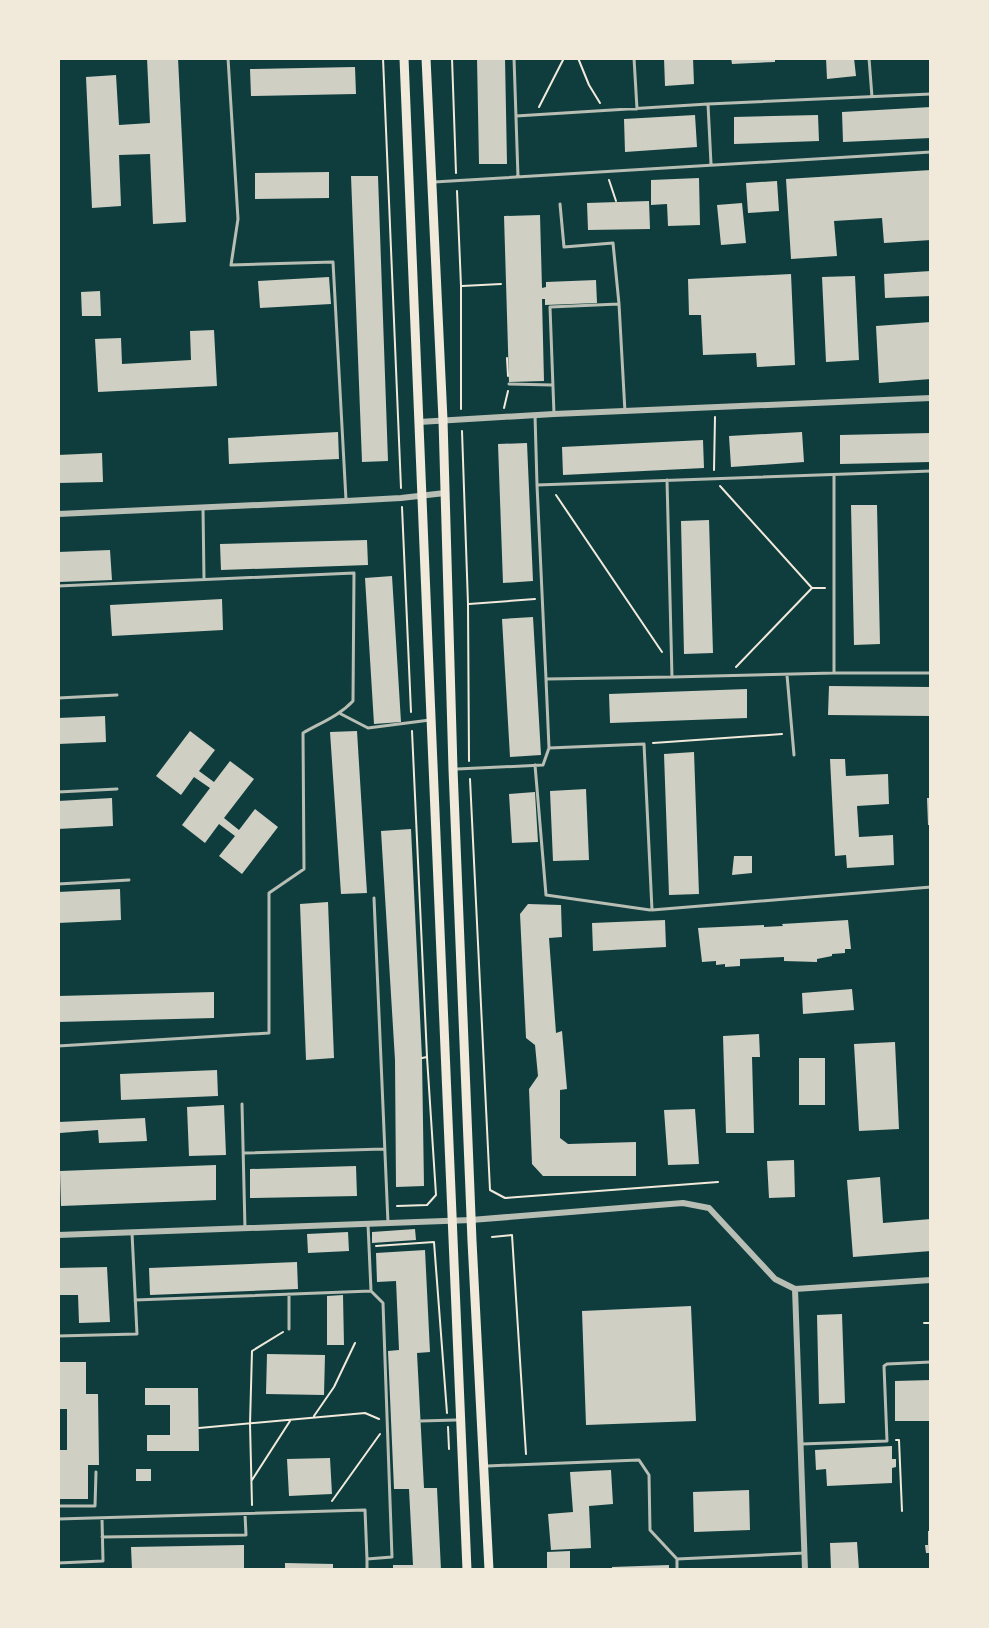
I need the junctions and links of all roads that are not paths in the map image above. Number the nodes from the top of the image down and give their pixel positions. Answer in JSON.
{"nodes":[{"id":1,"x":228,"y":58,"type":"edge"},
{"id":2,"x":404,"y":58,"type":"edge"},
{"id":3,"x":426,"y":58,"type":"edge"},
{"id":4,"x":514,"y":58,"type":"edge"},
{"id":5,"x":634,"y":58,"type":"edge"},
{"id":6,"x":869,"y":58,"type":"edge"},
{"id":7,"x":931,"y":94,"type":"edge"},
{"id":8,"x":872,"y":97,"type":"junction"},
{"id":9,"x":708,"y":104,"type":"junction"},
{"id":10,"x":637,"y":109,"type":"junction"},
{"id":11,"x":516,"y":116,"type":"junction"},
{"id":12,"x":931,"y":152,"type":"edge"},
{"id":13,"x":711,"y":166,"type":"junction"},
{"id":14,"x":518,"y":177,"type":"junction"},
{"id":15,"x":430,"y":182,"type":"junction"},
{"id":16,"x":560,"y":204,"type":"dead end"},
{"id":17,"x":619,"y":304,"type":"junction"},
{"id":18,"x":509,"y":384,"type":"dead end"},
{"id":19,"x":552,"y":385,"type":"junction"},
{"id":20,"x":931,"y":398,"type":"edge"},
{"id":21,"x":625,"y":412,"type":"junction"},
{"id":22,"x":554,"y":414,"type":"junction"},
{"id":23,"x":535,"y":415,"type":"junction"},
{"id":24,"x":443,"y":420,"type":"junction"},
{"id":25,"x":419,"y":422,"type":"junction"},
{"id":26,"x":931,"y":471,"type":"edge"},
{"id":27,"x":834,"y":475,"type":"junction"},
{"id":28,"x":667,"y":480,"type":"junction"},
{"id":29,"x":537,"y":485,"type":"junction"},
{"id":30,"x":445,"y":493,"type":"junction"},
{"id":31,"x":424,"y":495,"type":"junction"},
{"id":32,"x":346,"y":501,"type":"junction"},
{"id":33,"x":203,"y":508,"type":"junction"},
{"id":34,"x":58,"y":514,"type":"edge"},
{"id":35,"x":204,"y":579,"type":"junction"},
{"id":36,"x":58,"y":586,"type":"edge"},
{"id":37,"x":834,"y":673,"type":"junction"},
{"id":38,"x":931,"y":673,"type":"edge"},
{"id":39,"x":787,"y":675,"type":"junction"},
{"id":40,"x":672,"y":677,"type":"junction"},
{"id":41,"x":546,"y":679,"type":"junction"},
{"id":42,"x":117,"y":695,"type":"dead end"},
{"id":43,"x":58,"y":698,"type":"edge"},
{"id":44,"x":341,"y":714,"type":"junction"},
{"id":45,"x":432,"y":720,"type":"junction"},
{"id":46,"x":549,"y":748,"type":"junction"},
{"id":47,"x":794,"y":755,"type":"dead end"},
{"id":48,"x":535,"y":765,"type":"junction"},
{"id":49,"x":453,"y":769,"type":"junction"},
{"id":50,"x":117,"y":789,"type":"dead end"},
{"id":51,"x":58,"y":792,"type":"edge"},
{"id":52,"x":129,"y":880,"type":"dead end"},
{"id":53,"x":58,"y":884,"type":"edge"},
{"id":54,"x":931,"y":887,"type":"edge"},
{"id":55,"x":374,"y":898,"type":"dead end"},
{"id":56,"x":652,"y":910,"type":"junction"},
{"id":57,"x":58,"y":1046,"type":"edge"},
{"id":58,"x":242,"y":1104,"type":"dead end"},
{"id":59,"x":386,"y":1149,"type":"junction"},
{"id":60,"x":244,"y":1153,"type":"junction"},
{"id":61,"x":471,"y":1220,"type":"junction"},
{"id":62,"x":452,"y":1221,"type":"junction"},
{"id":63,"x":388,"y":1223,"type":"junction"},
{"id":64,"x":368,"y":1224,"type":"junction"},
{"id":65,"x":245,"y":1229,"type":"junction"},
{"id":66,"x":132,"y":1233,"type":"junction"},
{"id":67,"x":58,"y":1235,"type":"edge"},
{"id":68,"x":931,"y":1280,"type":"edge"},
{"id":69,"x":795,"y":1289,"type":"junction"},
{"id":70,"x":371,"y":1291,"type":"junction"},
{"id":71,"x":289,"y":1294,"type":"junction"},
{"id":72,"x":135,"y":1300,"type":"junction"},
{"id":73,"x":289,"y":1329,"type":"road end"},
{"id":74,"x":58,"y":1336,"type":"edge"},
{"id":75,"x":931,"y":1362,"type":"edge"},
{"id":76,"x":460,"y":1420,"type":"junction"},
{"id":77,"x":420,"y":1421,"type":"dead end"},
{"id":78,"x":887,"y":1441,"type":"junction"},
{"id":79,"x":801,"y":1444,"type":"junction"},
{"id":80,"x":887,"y":1447,"type":"dead end"},
{"id":81,"x":484,"y":1467,"type":"junction"},
{"id":82,"x":96,"y":1472,"type":"dead end"},
{"id":83,"x":58,"y":1506,"type":"edge"},
{"id":84,"x":245,"y":1514,"type":"junction"},
{"id":85,"x":102,"y":1518,"type":"junction"},
{"id":86,"x":58,"y":1519,"type":"edge"},
{"id":87,"x":102,"y":1537,"type":"junction"},
{"id":88,"x":805,"y":1553,"type":"junction"},
{"id":89,"x":367,"y":1559,"type":"junction"},
{"id":90,"x":677,"y":1559,"type":"junction"},
{"id":91,"x":58,"y":1563,"type":"edge"},
{"id":92,"x":367,"y":1570,"type":"edge"},
{"id":93,"x":467,"y":1570,"type":"edge"},
{"id":94,"x":489,"y":1570,"type":"edge"},
{"id":95,"x":677,"y":1570,"type":"edge"},
{"id":96,"x":805,"y":1570,"type":"edge"}],
"edges":[{"from":1,"to":32,"type":"lane"},
{"from":2,"to":25,"type":"main road"},
{"from":3,"to":15,"type":"main road"},
{"from":4,"to":11,"type":"lane"},
{"from":5,"to":10,"type":"lane"},
{"from":6,"to":8,"type":"lane"},
{"from":7,"to":8,"type":"lane"},
{"from":8,"to":9,"type":"lane"},
{"from":9,"to":10,"type":"lane"},
{"from":9,"to":13,"type":"lane"},
{"from":10,"to":11,"type":"lane"},
{"from":11,"to":14,"type":"lane"},
{"from":12,"to":13,"type":"lane"},
{"from":13,"to":14,"type":"lane"},
{"from":14,"to":15,"type":"lane"},
{"from":15,"to":24,"type":"main road"},
{"from":16,"to":17,"type":"lane"},
{"from":17,"to":19,"type":"lane"},
{"from":17,"to":21,"type":"lane"},
{"from":18,"to":19,"type":"lane"},
{"from":19,"to":22,"type":"lane"},
{"from":20,"to":21,"type":"street"},
{"from":21,"to":22,"type":"street"},
{"from":22,"to":23,"type":"street"},
{"from":23,"to":24,"type":"street"},
{"from":23,"to":29,"type":"lane"},
{"from":24,"to":25,"type":"street"},
{"from":24,"to":30,"type":"main road"},
{"from":25,"to":31,"type":"main road"},
{"from":26,"to":27,"type":"lane"},
{"from":27,"to":28,"type":"lane"},
{"from":27,"to":37,"type":"lane"},
{"from":28,"to":29,"type":"lane"},
{"from":28,"to":40,"type":"lane"},
{"from":29,"to":41,"type":"lane"},
{"from":30,"to":31,"type":"street"},
{"from":30,"to":49,"type":"main road"},
{"from":31,"to":32,"type":"street"},
{"from":31,"to":45,"type":"main road"},
{"from":32,"to":33,"type":"street"},
{"from":33,"to":34,"type":"street"},
{"from":33,"to":35,"type":"lane"},
{"from":35,"to":36,"type":"lane"},
{"from":35,"to":44,"type":"lane"},
{"from":37,"to":38,"type":"lane"},
{"from":37,"to":39,"type":"lane"},
{"from":39,"to":40,"type":"lane"},
{"from":39,"to":47,"type":"lane"},
{"from":40,"to":41,"type":"lane"},
{"from":41,"to":46,"type":"lane"},
{"from":42,"to":43,"type":"lane"},
{"from":44,"to":45,"type":"lane"},
{"from":44,"to":57,"type":"lane"},
{"from":45,"to":62,"type":"main road"},
{"from":46,"to":48,"type":"lane"},
{"from":46,"to":56,"type":"lane"},
{"from":48,"to":49,"type":"lane"},
{"from":48,"to":56,"type":"lane"},
{"from":49,"to":61,"type":"main road"},
{"from":50,"to":51,"type":"lane"},
{"from":52,"to":53,"type":"lane"},
{"from":54,"to":56,"type":"lane"},
{"from":55,"to":59,"type":"lane"},
{"from":58,"to":60,"type":"lane"},
{"from":59,"to":60,"type":"lane"},
{"from":59,"to":63,"type":"lane"},
{"from":60,"to":65,"type":"lane"},
{"from":61,"to":62,"type":"street"},
{"from":61,"to":69,"type":"street"},
{"from":61,"to":81,"type":"main road"},
{"from":62,"to":63,"type":"street"},
{"from":62,"to":76,"type":"main road"},
{"from":63,"to":64,"type":"street"},
{"from":64,"to":65,"type":"street"},
{"from":64,"to":70,"type":"lane"},
{"from":65,"to":66,"type":"street"},
{"from":66,"to":67,"type":"street"},
{"from":66,"to":72,"type":"lane"},
{"from":68,"to":69,"type":"street"},
{"from":69,"to":79,"type":"street"},
{"from":70,"to":71,"type":"lane"},
{"from":70,"to":89,"type":"lane"},
{"from":71,"to":72,"type":"lane"},
{"from":71,"to":73,"type":"lane"},
{"from":72,"to":74,"type":"lane"},
{"from":75,"to":78,"type":"lane"},
{"from":76,"to":77,"type":"lane"},
{"from":76,"to":93,"type":"main road"},
{"from":78,"to":79,"type":"lane"},
{"from":78,"to":80,"type":"lane"},
{"from":79,"to":88,"type":"street"},
{"from":81,"to":90,"type":"lane"},
{"from":81,"to":94,"type":"main road"},
{"from":82,"to":83,"type":"lane"},
{"from":84,"to":85,"type":"lane"},
{"from":84,"to":87,"type":"lane"},
{"from":84,"to":89,"type":"lane"},
{"from":85,"to":86,"type":"lane"},
{"from":85,"to":87,"type":"lane"},
{"from":87,"to":91,"type":"lane"},
{"from":88,"to":90,"type":"lane"},
{"from":88,"to":96,"type":"street"},
{"from":89,"to":92,"type":"lane"},
{"from":90,"to":95,"type":"lane"}]}
